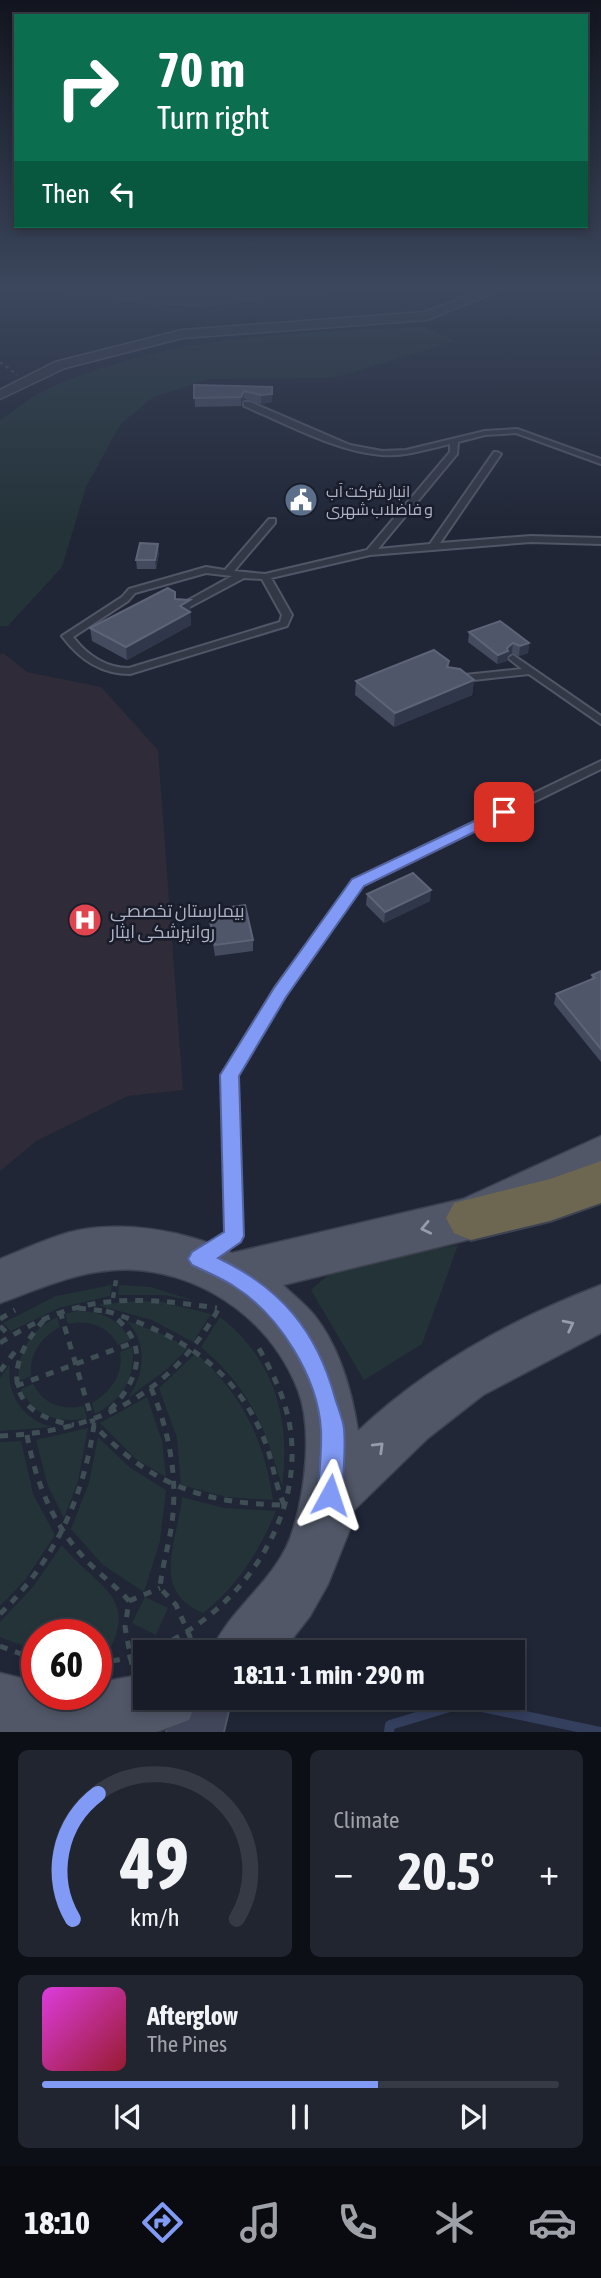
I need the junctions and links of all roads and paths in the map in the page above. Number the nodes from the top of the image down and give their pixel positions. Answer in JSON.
{"nodes":[{"id":1,"x":10,"y":370,"type":"edge"},
{"id":2,"x":27,"y":370,"type":"edge"},
{"id":3,"x":50,"y":370,"type":"edge"},
{"id":4,"x":15,"y":374,"type":"joint"},
{"id":5,"x":0,"y":395,"type":"edge"},
{"id":6,"x":247,"y":404,"type":"edge"},
{"id":7,"x":454,"y":440,"type":"junction"},
{"id":8,"x":497,"y":454,"type":"dead end"},
{"id":9,"x":601,"y":462,"type":"edge"},
{"id":10,"x":272,"y":521,"type":"dead end"},
{"id":11,"x":601,"y":541,"type":"edge"},
{"id":12,"x":433,"y":545,"type":"junction"},
{"id":13,"x":370,"y":552,"type":"junction"},
{"id":14,"x":227,"y":573,"type":"junction"},
{"id":15,"x":243,"y":574,"type":"junction"},
{"id":16,"x":265,"y":577,"type":"junction"},
{"id":17,"x":181,"y":608,"type":"edge"},
{"id":18,"x":513,"y":658,"type":"dead end"},
{"id":19,"x":531,"y":671,"type":"junction"},
{"id":20,"x":452,"y":680,"type":"edge"},
{"id":21,"x":601,"y":721,"type":"edge"},
{"id":22,"x":601,"y":765,"type":"edge"},
{"id":23,"x":601,"y":1154,"type":"edge"},
{"id":24,"x":601,"y":1182,"type":"edge"},
{"id":25,"x":471,"y":1219,"type":"junction"},
{"id":26,"x":117,"y":1277,"type":"junction"},
{"id":27,"x":128,"y":1279,"type":"dead end"},
{"id":28,"x":104,"y":1280,"type":"dead end"},
{"id":29,"x":217,"y":1293,"type":"junction"},
{"id":30,"x":9,"y":1294,"type":"edge"},
{"id":31,"x":113,"y":1299,"type":"junction"},
{"id":32,"x":73,"y":1308,"type":"junction"},
{"id":33,"x":601,"y":1308,"type":"edge"},
{"id":34,"x":60,"y":1311,"type":"junction"},
{"id":35,"x":106,"y":1311,"type":"junction"},
{"id":36,"x":48,"y":1316,"type":"junction"},
{"id":37,"x":0,"y":1319,"type":"edge"},
{"id":38,"x":0,"y":1326,"type":"edge"},
{"id":39,"x":10,"y":1336,"type":"junction"},
{"id":40,"x":254,"y":1340,"type":"dead end"},
{"id":41,"x":22,"y":1342,"type":"junction"},
{"id":42,"x":135,"y":1342,"type":"junction"},
{"id":43,"x":0,"y":1343,"type":"edge"},
{"id":44,"x":194,"y":1348,"type":"junction"},
{"id":45,"x":76,"y":1364,"type":"junction"},
{"id":46,"x":0,"y":1371,"type":"edge"},
{"id":47,"x":15,"y":1387,"type":"junction"},
{"id":48,"x":151,"y":1388,"type":"junction"},
{"id":49,"x":106,"y":1414,"type":"junction"},
{"id":50,"x":93,"y":1423,"type":"junction"},
{"id":51,"x":79,"y":1425,"type":"junction"},
{"id":52,"x":27,"y":1435,"type":"junction"},
{"id":53,"x":0,"y":1436,"type":"edge"},
{"id":54,"x":174,"y":1488,"type":"junction"},
{"id":55,"x":302,"y":1502,"type":"junction"},
{"id":56,"x":63,"y":1532,"type":"junction"},
{"id":57,"x":160,"y":1588,"type":"junction"},
{"id":58,"x":128,"y":1601,"type":"junction"},
{"id":59,"x":0,"y":1614,"type":"edge"},
{"id":60,"x":188,"y":1632,"type":"junction"},
{"id":61,"x":191,"y":1639,"type":"dead end"},
{"id":62,"x":179,"y":1640,"type":"edge"},
{"id":63,"x":252,"y":1640,"type":"edge"},
{"id":64,"x":0,"y":1646,"type":"edge"},
{"id":65,"x":133,"y":1647,"type":"edge"},
{"id":66,"x":112,"y":1666,"type":"edge"},
{"id":67,"x":133,"y":1671,"type":"edge"},
{"id":68,"x":21,"y":1699,"type":"edge"},
{"id":69,"x":133,"y":1709,"type":"edge"},
{"id":70,"x":43,"y":1710,"type":"edge"},
{"id":71,"x":200,"y":1710,"type":"edge"},
{"id":72,"x":195,"y":1732,"type":"edge"}],
"edges":[{"from":1,"to":4,"type":"path","bridge":true},
{"from":2,"to":4,"type":"street"},
{"from":3,"to":5,"type":"street"},
{"from":6,"to":7,"type":"lane"},
{"from":7,"to":9,"type":"lane"},
{"from":7,"to":13,"type":"lane"},
{"from":8,"to":12,"type":"lane"},
{"from":10,"to":14,"type":"lane"},
{"from":11,"to":12,"type":"lane"},
{"from":12,"to":13,"type":"lane"},
{"from":13,"to":16,"type":"lane"},
{"from":14,"to":15,"type":"lane"},
{"from":14,"to":16,"type":"lane"},
{"from":15,"to":16,"type":"lane"},
{"from":15,"to":17,"type":"lane"},
{"from":18,"to":19,"type":"lane"},
{"from":19,"to":20,"type":"lane"},
{"from":19,"to":21,"type":"lane"},
{"from":22,"to":29,"type":"lane"},
{"from":23,"to":25,"type":"main road"},
{"from":24,"to":25,"type":"highway"},
{"from":25,"to":29,"type":"main road","one_way":true},
{"from":26,"to":27,"type":"path"},
{"from":26,"to":28,"type":"path"},
{"from":26,"to":31,"type":"path"},
{"from":29,"to":30,"type":"main road"},
{"from":29,"to":31,"type":"path"},
{"from":29,"to":44,"type":"path"},
{"from":29,"to":55,"type":"main road"},
{"from":30,"to":37,"type":"path"},
{"from":31,"to":32,"type":"path"},
{"from":32,"to":34,"type":"path"},
{"from":32,"to":35,"type":"path"},
{"from":55,"to":33,"type":"main road","one_way":true},
{"from":34,"to":36,"type":"path"},
{"from":34,"to":45,"type":"path"},
{"from":35,"to":42,"type":"path"},
{"from":35,"to":44,"type":"path"},
{"from":36,"to":39,"type":"path"},
{"from":36,"to":41,"type":"path"},
{"from":38,"to":39,"type":"path"},
{"from":39,"to":43,"type":"path"},
{"from":40,"to":55,"type":"path"},
{"from":41,"to":46,"type":"path"},
{"from":41,"to":47,"type":"path"},
{"from":42,"to":45,"type":"path"},
{"from":42,"to":49,"type":"path"},
{"from":44,"to":48,"type":"path"},
{"from":44,"to":55,"type":"path"},
{"from":45,"to":47,"type":"path"},
{"from":45,"to":50,"type":"path"},
{"from":47,"to":51,"type":"path"},
{"from":48,"to":49,"type":"path"},
{"from":48,"to":54,"type":"path"},
{"from":49,"to":50,"type":"path"},
{"from":50,"to":51,"type":"path"},
{"from":50,"to":54,"type":"path"},
{"from":50,"to":56,"type":"path"},
{"from":51,"to":52,"type":"path"},
{"from":52,"to":53,"type":"path"},
{"from":52,"to":56,"type":"path"},
{"from":54,"to":55,"type":"path"},
{"from":54,"to":57,"type":"path"},
{"from":55,"to":60,"type":"path"},
{"from":55,"to":63,"type":"main road"},
{"from":56,"to":58,"type":"path"},
{"from":56,"to":59,"type":"path"},
{"from":57,"to":58,"type":"path"},
{"from":57,"to":60,"type":"path"},
{"from":58,"to":65,"type":"path"},
{"from":60,"to":61,"type":"path"},
{"from":60,"to":62,"type":"path"},
{"from":64,"to":68,"type":"path"},
{"from":66,"to":67,"type":"path"},
{"from":69,"to":70,"type":"main road"},
{"from":71,"to":72,"type":"main road"}]}
